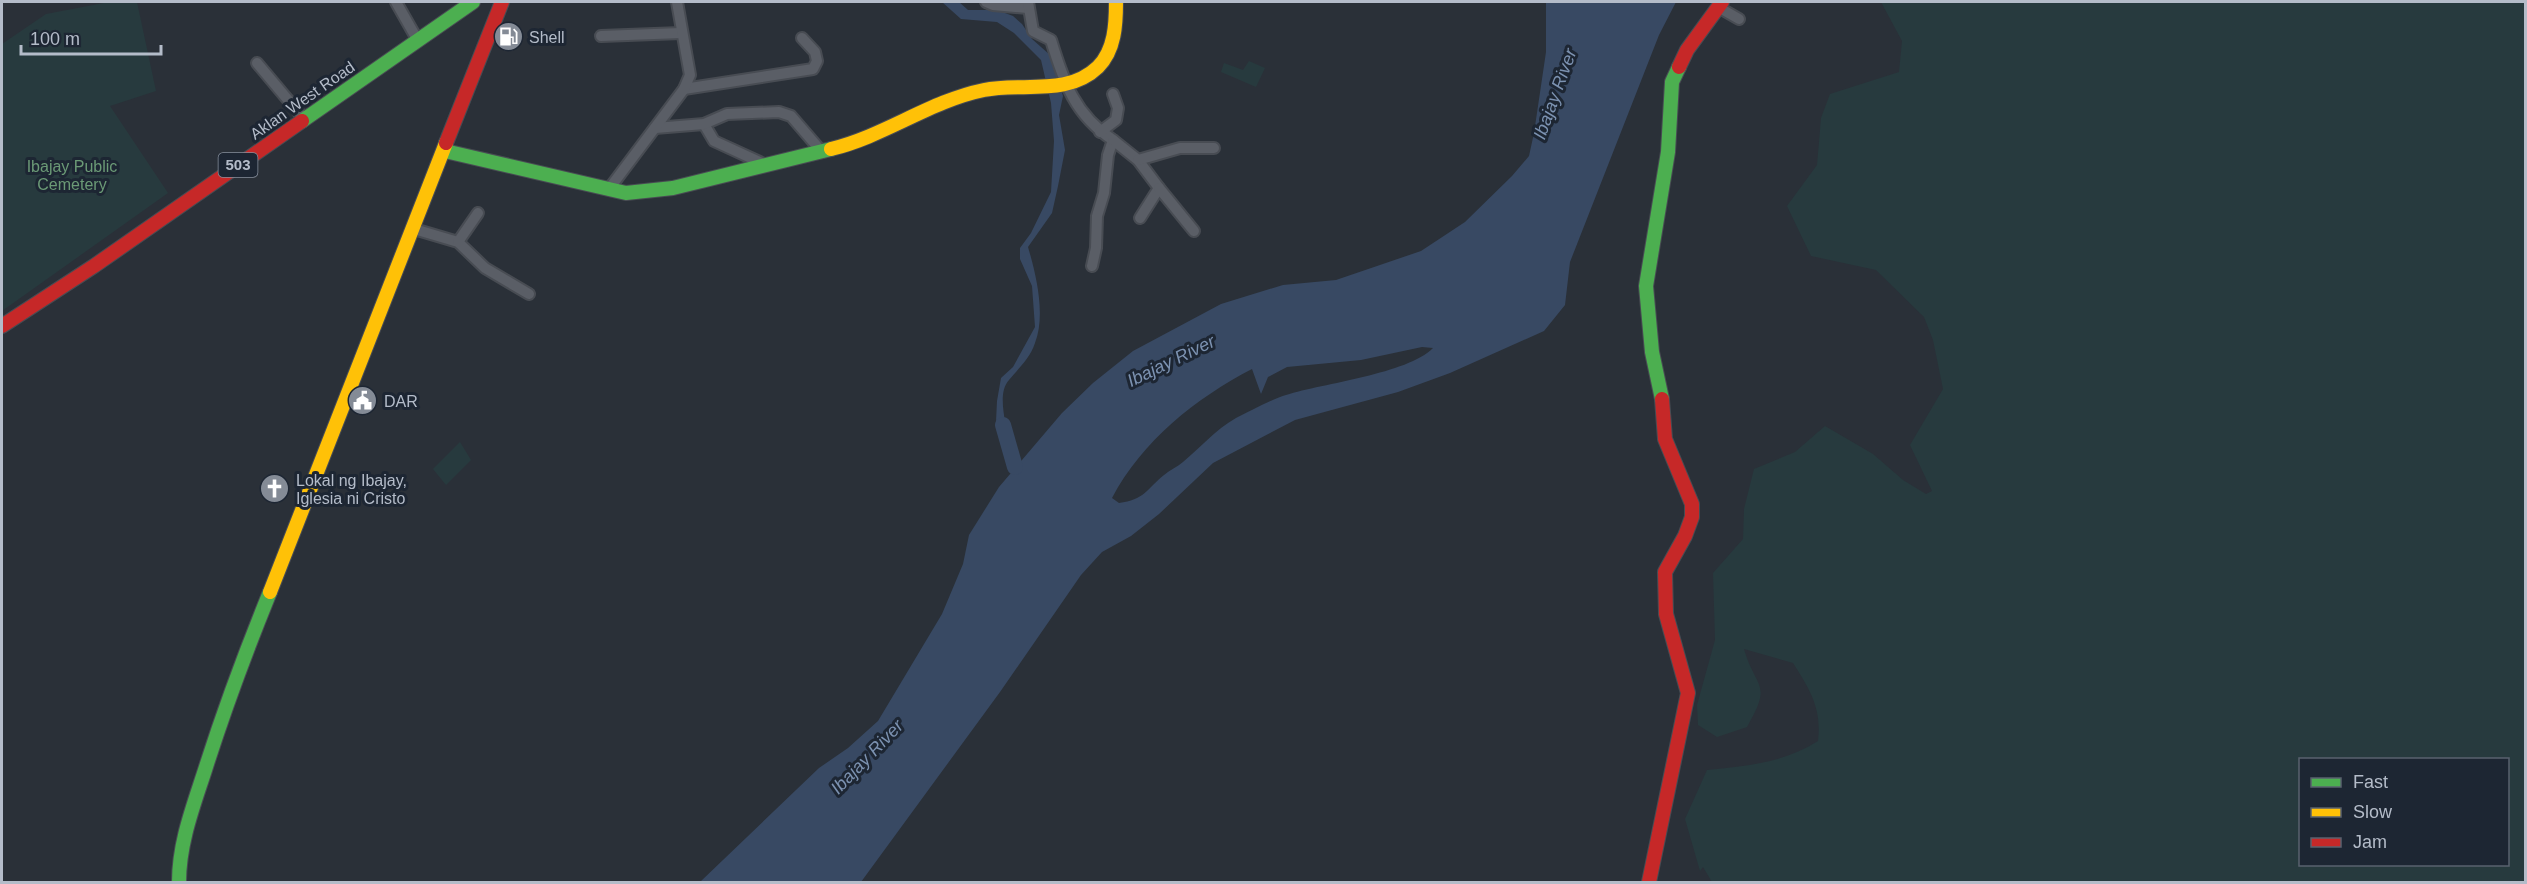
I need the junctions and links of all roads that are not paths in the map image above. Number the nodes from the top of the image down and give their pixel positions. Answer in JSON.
{"nodes":[{"id":1,"x":396,"y":2,"type":"edge"},
{"id":2,"x":473,"y":2,"type":"edge"},
{"id":3,"x":502,"y":2,"type":"edge"},
{"id":4,"x":677,"y":2,"type":"edge"},
{"id":5,"x":986,"y":2,"type":"edge"},
{"id":6,"x":1116,"y":2,"type":"edge"},
{"id":7,"x":1720,"y":4,"type":"edge"},
{"id":8,"x":1028,"y":5,"type":"edge"},
{"id":9,"x":1739,"y":19,"type":"dead end"},
{"id":10,"x":681,"y":33,"type":"junction"},
{"id":11,"x":601,"y":36,"type":"dead end"},
{"id":12,"x":802,"y":38,"type":"dead end"},
{"id":13,"x":417,"y":39,"type":"junction"},
{"id":14,"x":257,"y":63,"type":"dead end"},
{"id":15,"x":1067,"y":85,"type":"junction"},
{"id":16,"x":684,"y":89,"type":"junction"},
{"id":17,"x":1113,"y":94,"type":"dead end"},
{"id":18,"x":304,"y":119,"type":"junction"},
{"id":19,"x":704,"y":124,"type":"junction"},
{"id":20,"x":655,"y":128,"type":"junction"},
{"id":21,"x":1101,"y":132,"type":"junction"},
{"id":22,"x":1113,"y":140,"type":"junction"},
{"id":23,"x":1214,"y":148,"type":"dead end"},
{"id":24,"x":445,"y":151,"type":"junction"},
{"id":25,"x":822,"y":152,"type":"junction"},
{"id":26,"x":1138,"y":160,"type":"junction"},
{"id":27,"x":766,"y":165,"type":"junction"},
{"id":28,"x":1159,"y":188,"type":"junction"},
{"id":29,"x":609,"y":189,"type":"junction"},
{"id":30,"x":478,"y":213,"type":"dead end"},
{"id":31,"x":1140,"y":218,"type":"dead end"},
{"id":32,"x":414,"y":229,"type":"junction"},
{"id":33,"x":1194,"y":231,"type":"dead end"},
{"id":34,"x":458,"y":242,"type":"junction"},
{"id":35,"x":1092,"y":266,"type":"dead end"},
{"id":36,"x":529,"y":294,"type":"dead end"},
{"id":37,"x":2,"y":326,"type":"edge"},
{"id":38,"x":179,"y":882,"type":"edge"},
{"id":39,"x":1649,"y":882,"type":"edge"}],
"edges":[{"from":1,"to":13,"type":"street"},
{"from":2,"to":13,"type":"street","name":"Aklan West Road","number":"503"},
{"from":3,"to":24,"type":"street"},
{"from":4,"to":10,"type":"street"},
{"from":5,"to":8,"type":"street"},
{"from":6,"to":15,"type":"street"},
{"from":7,"to":9,"type":"street"},
{"from":7,"to":39,"type":"street"},
{"from":8,"to":15,"type":"street"},
{"from":10,"to":11,"type":"street"},
{"from":10,"to":16,"type":"street"},
{"from":12,"to":16,"type":"street"},
{"from":13,"to":18,"type":"street","name":"Aklan West Road","number":"503"},
{"from":14,"to":18,"type":"street"},
{"from":15,"to":21,"type":"street"},
{"from":15,"to":25,"type":"street"},
{"from":16,"to":20,"type":"street"},
{"from":17,"to":21,"type":"street"},
{"from":18,"to":37,"type":"street","name":"Aklan West Road","number":"503"},
{"from":19,"to":20,"type":"street"},
{"from":19,"to":25,"type":"street"},
{"from":19,"to":27,"type":"street"},
{"from":20,"to":29,"type":"street"},
{"from":21,"to":22,"type":"street"},
{"from":22,"to":26,"type":"street"},
{"from":22,"to":35,"type":"street"},
{"from":23,"to":26,"type":"street"},
{"from":24,"to":29,"type":"street"},
{"from":24,"to":32,"type":"street"},
{"from":25,"to":27,"type":"street"},
{"from":26,"to":28,"type":"street"},
{"from":27,"to":29,"type":"street"},
{"from":28,"to":31,"type":"street"},
{"from":28,"to":33,"type":"street"},
{"from":30,"to":34,"type":"street"},
{"from":32,"to":34,"type":"street"},
{"from":32,"to":38,"type":"street"},
{"from":34,"to":36,"type":"street"}]}
